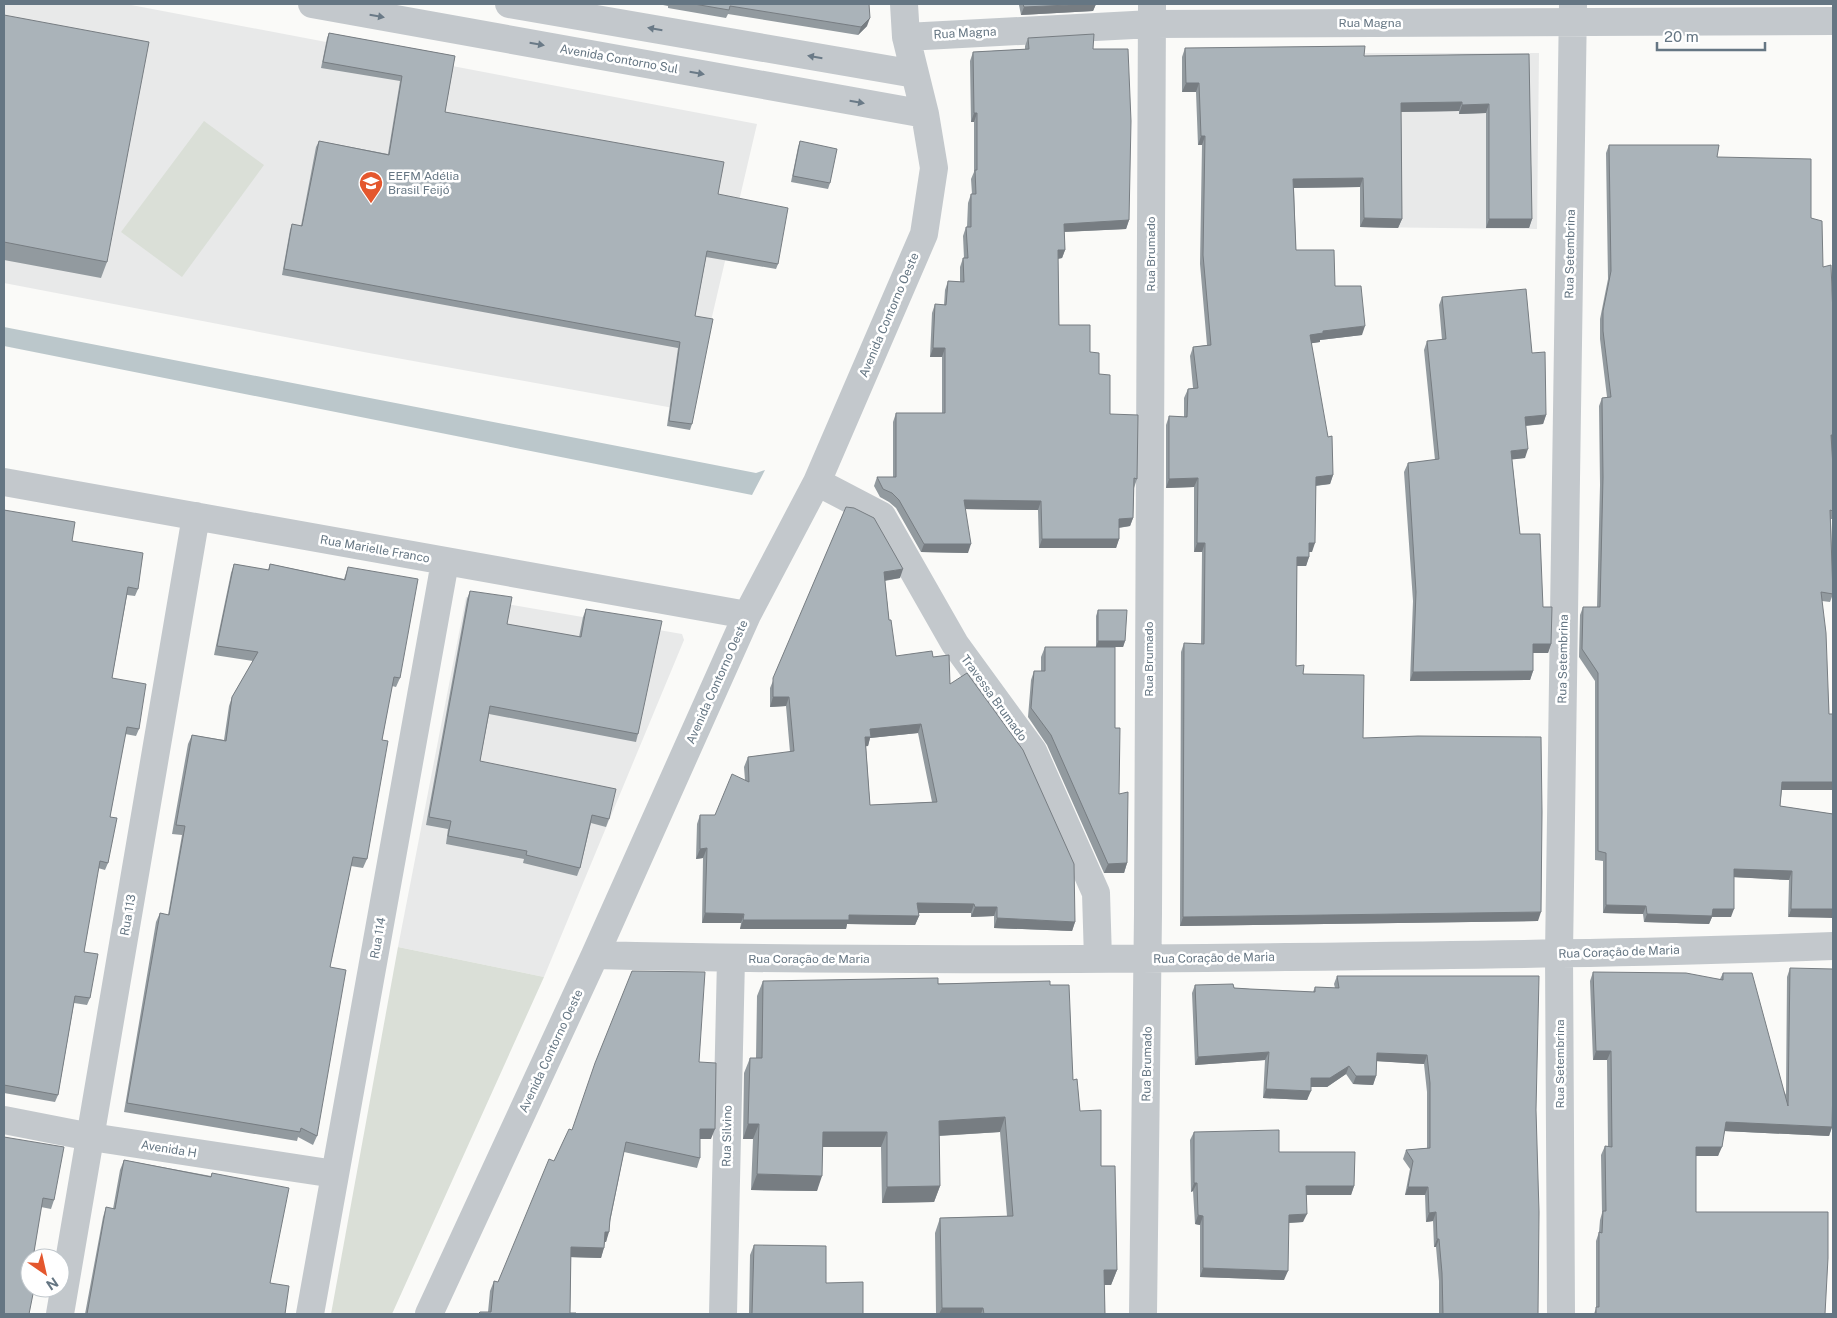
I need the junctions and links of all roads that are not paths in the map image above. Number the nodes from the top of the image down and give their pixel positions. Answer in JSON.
{"nodes":[{"id":1,"x":312,"y":4,"type":"edge"},
{"id":2,"x":509,"y":4,"type":"edge"},
{"id":3,"x":904,"y":4,"type":"edge"},
{"id":4,"x":1573,"y":13,"type":"edge"},
{"id":5,"x":1152,"y":14,"type":"edge"},
{"id":6,"x":1833,"y":21,"type":"edge"},
{"id":7,"x":906,"y":36,"type":"junction"},
{"id":8,"x":915,"y":74,"type":"junction"},
{"id":9,"x":925,"y":114,"type":"junction"},
{"id":10,"x":4,"y":482,"type":"edge"},
{"id":11,"x":817,"y":482,"type":"junction"},
{"id":12,"x":196,"y":516,"type":"junction"},
{"id":13,"x":446,"y":562,"type":"junction"},
{"id":14,"x":747,"y":615,"type":"junction"},
{"id":15,"x":1833,"y":946,"type":"edge"},
{"id":16,"x":595,"y":954,"type":"junction"},
{"id":17,"x":1559,"y":954,"type":"junction"},
{"id":18,"x":730,"y":959,"type":"junction"},
{"id":19,"x":1098,"y":959,"type":"junction"},
{"id":20,"x":1148,"y":959,"type":"junction"},
{"id":21,"x":4,"y":1120,"type":"edge"},
{"id":22,"x":91,"y":1137,"type":"junction"},
{"id":23,"x":335,"y":1174,"type":"junction"},
{"id":24,"x":60,"y":1314,"type":"edge"},
{"id":25,"x":310,"y":1314,"type":"edge"},
{"id":26,"x":429,"y":1314,"type":"edge"},
{"id":27,"x":723,"y":1314,"type":"edge"},
{"id":28,"x":1143,"y":1314,"type":"edge"},
{"id":29,"x":1561,"y":1314,"type":"edge"}],
"edges":[{"from":1,"to":9,"type":"street","name":"Avenida Contorno Sul","one_way":true},
{"from":8,"to":2,"type":"street","one_way":true},
{"from":3,"to":7,"type":"street","name":"Avenida Contorno Oeste"},
{"from":4,"to":5,"type":"street","name":"Rua Magna"},
{"from":4,"to":6,"type":"street","name":"Rua Magna"},
{"from":4,"to":17,"type":"street","name":"Rua Setembrina"},
{"from":5,"to":7,"type":"street","name":"Rua Magna"},
{"from":5,"to":20,"type":"street","name":"Rua Brumado"},
{"from":7,"to":8,"type":"street","name":"Avenida Contorno Oeste"},
{"from":8,"to":9,"type":"street","name":"Avenida Contorno Oeste"},
{"from":9,"to":11,"type":"street","name":"Avenida Contorno Oeste"},
{"from":10,"to":12,"type":"street","name":"Rua Marielle Franco"},
{"from":11,"to":14,"type":"street","name":"Avenida Contorno Oeste"},
{"from":11,"to":19,"type":"street","name":"Travessa Brumado"},
{"from":12,"to":13,"type":"street","name":"Rua Marielle Franco"},
{"from":12,"to":22,"type":"street","name":"Rua 113"},
{"from":13,"to":14,"type":"street","name":"Rua Marielle Franco"},
{"from":13,"to":23,"type":"street","name":"Rua 114"},
{"from":14,"to":16,"type":"street","name":"Avenida Contorno Oeste"},
{"from":15,"to":17,"type":"street","name":"Rua Coração de Maria"},
{"from":16,"to":18,"type":"street","name":"Rua Coração de Maria"},
{"from":16,"to":26,"type":"street","name":"Avenida Contorno Oeste"},
{"from":17,"to":20,"type":"street","name":"Rua Coração de Maria"},
{"from":17,"to":29,"type":"street","name":"Rua Setembrina"},
{"from":18,"to":19,"type":"street","name":"Rua Coração de Maria"},
{"from":18,"to":27,"type":"street","name":"Rua Silvino"},
{"from":19,"to":20,"type":"street","name":"Rua Coração de Maria"},
{"from":20,"to":28,"type":"street","name":"Rua Brumado"},
{"from":21,"to":22,"type":"street","name":"Avenida H"},
{"from":22,"to":23,"type":"street","name":"Avenida H"},
{"from":22,"to":24,"type":"street","name":"Rua 113"},
{"from":23,"to":25,"type":"street","name":"Rua 114"}]}
